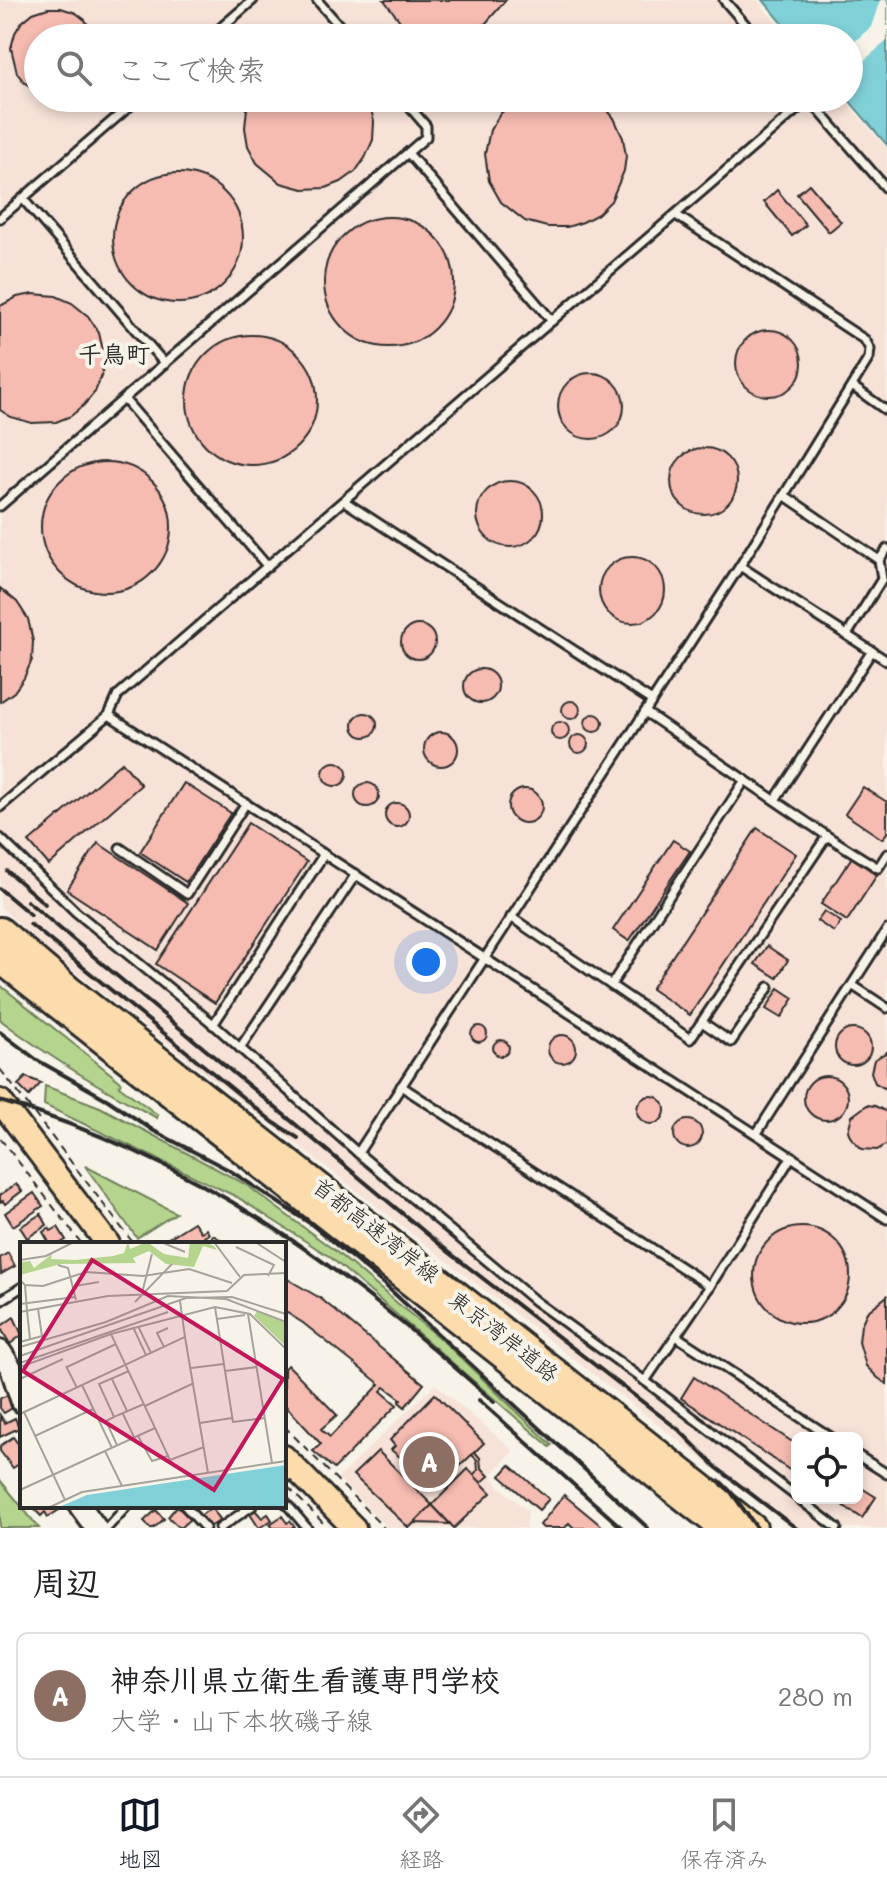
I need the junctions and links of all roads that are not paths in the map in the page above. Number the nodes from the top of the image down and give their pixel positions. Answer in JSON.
{"nodes":[{"id":1,"x":253,"y":0,"type":"edge"},
{"id":2,"x":317,"y":0,"type":"edge"},
{"id":3,"x":724,"y":0,"type":"edge"},
{"id":4,"x":225,"y":24,"type":"edge"},
{"id":5,"x":338,"y":24,"type":"edge"},
{"id":6,"x":745,"y":24,"type":"edge"},
{"id":7,"x":123,"y":112,"type":"edge"},
{"id":8,"x":414,"y":112,"type":"edge"},
{"id":9,"x":794,"y":112,"type":"edge"},
{"id":10,"x":820,"y":112,"type":"edge"},
{"id":11,"x":408,"y":153,"type":"junction"},
{"id":12,"x":887,"y":189,"type":"edge"},
{"id":13,"x":23,"y":199,"type":"junction"},
{"id":14,"x":676,"y":215,"type":"junction"},
{"id":15,"x":0,"y":218,"type":"edge"},
{"id":16,"x":552,"y":321,"type":"junction"},
{"id":17,"x":165,"y":364,"type":"junction"},
{"id":18,"x":852,"y":386,"type":"junction"},
{"id":19,"x":124,"y":399,"type":"junction"},
{"id":20,"x":887,"y":411,"type":"edge"},
{"id":21,"x":784,"y":495,"type":"junction"},
{"id":22,"x":344,"y":501,"type":"junction"},
{"id":23,"x":0,"y":506,"type":"edge"},
{"id":24,"x":887,"y":549,"type":"edge"},
{"id":25,"x":879,"y":560,"type":"junction"},
{"id":26,"x":740,"y":566,"type":"junction"},
{"id":27,"x":268,"y":567,"type":"junction"},
{"id":28,"x":847,"y":635,"type":"junction"},
{"id":29,"x":872,"y":651,"type":"junction"},
{"id":30,"x":887,"y":661,"type":"edge"},
{"id":31,"x":652,"y":701,"type":"junction"},
{"id":32,"x":645,"y":712,"type":"junction"},
{"id":33,"x":109,"y":715,"type":"junction"},
{"id":34,"x":745,"y":780,"type":"junction"},
{"id":35,"x":775,"y":800,"type":"junction"},
{"id":36,"x":246,"y":803,"type":"junction"},
{"id":37,"x":0,"y":807,"type":"edge"},
{"id":38,"x":827,"y":836,"type":"junction"},
{"id":39,"x":0,"y":838,"type":"edge"},
{"id":40,"x":120,"y":848,"type":"dead end"},
{"id":41,"x":324,"y":854,"type":"junction"},
{"id":42,"x":887,"y":854,"type":"edge"},
{"id":43,"x":356,"y":874,"type":"junction"},
{"id":44,"x":511,"y":917,"type":"junction"},
{"id":45,"x":887,"y":930,"type":"edge"},
{"id":46,"x":0,"y":933,"type":"edge"},
{"id":47,"x":484,"y":957,"type":"junction"},
{"id":48,"x":0,"y":962,"type":"edge"},
{"id":49,"x":611,"y":985,"type":"junction"},
{"id":50,"x":852,"y":985,"type":"junction"},
{"id":51,"x":769,"y":987,"type":"dead end"},
{"id":52,"x":887,"y":1008,"type":"edge"},
{"id":53,"x":702,"y":1022,"type":"junction"},
{"id":54,"x":213,"y":1025,"type":"junction"},
{"id":55,"x":240,"y":1048,"type":"junction"},
{"id":56,"x":401,"y":1086,"type":"junction"},
{"id":57,"x":0,"y":1101,"type":"edge"},
{"id":58,"x":757,"y":1133,"type":"junction"},
{"id":59,"x":358,"y":1153,"type":"junction"},
{"id":60,"x":792,"y":1156,"type":"junction"},
{"id":61,"x":887,"y":1219,"type":"edge"},
{"id":62,"x":96,"y":1242,"type":"edge"},
{"id":63,"x":710,"y":1286,"type":"junction"},
{"id":64,"x":20,"y":1288,"type":"edge"},
{"id":65,"x":0,"y":1301,"type":"edge"},
{"id":66,"x":676,"y":1336,"type":"junction"},
{"id":67,"x":11,"y":1361,"type":"edge"},
{"id":68,"x":645,"y":1381,"type":"junction"},
{"id":69,"x":20,"y":1395,"type":"edge"},
{"id":70,"x":823,"y":1432,"type":"edge"},
{"id":71,"x":863,"y":1459,"type":"edge"},
{"id":72,"x":287,"y":1472,"type":"edge"},
{"id":73,"x":887,"y":1474,"type":"edge"},
{"id":74,"x":791,"y":1493,"type":"edge"},
{"id":75,"x":286,"y":1503,"type":"edge"},
{"id":76,"x":805,"y":1504,"type":"edge"},
{"id":77,"x":81,"y":1508,"type":"edge"},
{"id":78,"x":125,"y":1508,"type":"edge"},
{"id":79,"x":187,"y":1508,"type":"edge"},
{"id":80,"x":249,"y":1508,"type":"edge"},
{"id":81,"x":96,"y":1528,"type":"edge"},
{"id":82,"x":107,"y":1528,"type":"edge"},
{"id":83,"x":205,"y":1528,"type":"edge"},
{"id":84,"x":220,"y":1528,"type":"edge"},
{"id":85,"x":307,"y":1528,"type":"edge"},
{"id":86,"x":354,"y":1528,"type":"edge"},
{"id":87,"x":716,"y":1528,"type":"edge"},
{"id":88,"x":723,"y":1528,"type":"edge"},
{"id":89,"x":746,"y":1528,"type":"edge"},
{"id":90,"x":753,"y":1528,"type":"edge"},
{"id":91,"x":837,"y":1528,"type":"edge"}],
"edges":[{"from":1,"to":4,"type":"lane"},
{"from":2,"to":5,"type":"lane"},
{"from":3,"to":6,"type":"lane"},
{"from":7,"to":13,"type":"lane"},
{"from":8,"to":11,"type":"lane"},
{"from":9,"to":14,"type":"lane"},
{"from":10,"to":12,"type":"lane"},
{"from":11,"to":16,"type":"lane"},
{"from":11,"to":17,"type":"lane"},
{"from":13,"to":15,"type":"lane"},
{"from":13,"to":17,"type":"lane"},
{"from":14,"to":16,"type":"lane"},
{"from":14,"to":18,"type":"lane"},
{"from":16,"to":22,"type":"lane"},
{"from":17,"to":19,"type":"lane"},
{"from":18,"to":20,"type":"lane"},
{"from":18,"to":21,"type":"lane"},
{"from":19,"to":23,"type":"lane"},
{"from":19,"to":27,"type":"lane"},
{"from":21,"to":25,"type":"lane"},
{"from":21,"to":26,"type":"lane"},
{"from":22,"to":27,"type":"lane"},
{"from":22,"to":31,"type":"lane"},
{"from":24,"to":25,"type":"lane"},
{"from":25,"to":28,"type":"lane"},
{"from":26,"to":28,"type":"lane"},
{"from":26,"to":31,"type":"lane"},
{"from":27,"to":33,"type":"lane"},
{"from":28,"to":29,"type":"lane"},
{"from":29,"to":30,"type":"lane"},
{"from":29,"to":35,"type":"lane"},
{"from":31,"to":32,"type":"lane"},
{"from":32,"to":34,"type":"lane"},
{"from":32,"to":44,"type":"lane"},
{"from":33,"to":36,"type":"lane"},
{"from":33,"to":37,"type":"lane"},
{"from":34,"to":35,"type":"lane"},
{"from":34,"to":49,"type":"lane"},
{"from":35,"to":38,"type":"lane"},
{"from":36,"to":40,"type":"lane"},
{"from":36,"to":41,"type":"lane"},
{"from":38,"to":42,"type":"lane"},
{"from":38,"to":53,"type":"lane"},
{"from":39,"to":54,"type":"lane"},
{"from":41,"to":43,"type":"lane"},
{"from":41,"to":54,"type":"lane"},
{"from":43,"to":47,"type":"lane"},
{"from":43,"to":55,"type":"lane"},
{"from":44,"to":47,"type":"lane"},
{"from":44,"to":49,"type":"lane"},
{"from":45,"to":50,"type":"lane"},
{"from":46,"to":89,"type":"highway","name":"東京湾岸道路"},
{"from":46,"to":90,"type":"highway","name":"首都高速湾岸線"},
{"from":47,"to":56,"type":"lane"},
{"from":47,"to":58,"type":"lane"},
{"from":48,"to":87,"type":"highway","name":"首都高速湾岸線"},
{"from":48,"to":88,"type":"highway","name":"東京湾岸道路"},
{"from":49,"to":53,"type":"lane"},
{"from":50,"to":52,"type":"lane"},
{"from":50,"to":58,"type":"lane"},
{"from":51,"to":53,"type":"lane"},
{"from":54,"to":55,"type":"lane"},
{"from":55,"to":59,"type":"lane"},
{"from":56,"to":59,"type":"lane"},
{"from":56,"to":63,"type":"lane"},
{"from":57,"to":62,"type":"main road"},
{"from":58,"to":60,"type":"lane"},
{"from":59,"to":68,"type":"lane"},
{"from":60,"to":61,"type":"lane"},
{"from":60,"to":63,"type":"lane"},
{"from":63,"to":66,"type":"lane"},
{"from":64,"to":65,"type":"lane"},
{"from":66,"to":68,"type":"lane"},
{"from":66,"to":70,"type":"lane"},
{"from":67,"to":69,"type":"street"},
{"from":68,"to":74,"type":"lane"},
{"from":71,"to":73,"type":"lane"},
{"from":72,"to":86,"type":"main road"},
{"from":75,"to":85,"type":"lane"},
{"from":76,"to":91,"type":"lane"},
{"from":77,"to":81,"type":"street"},
{"from":78,"to":82,"type":"lane"},
{"from":79,"to":83,"type":"lane"},
{"from":80,"to":84,"type":"lane"}]}
